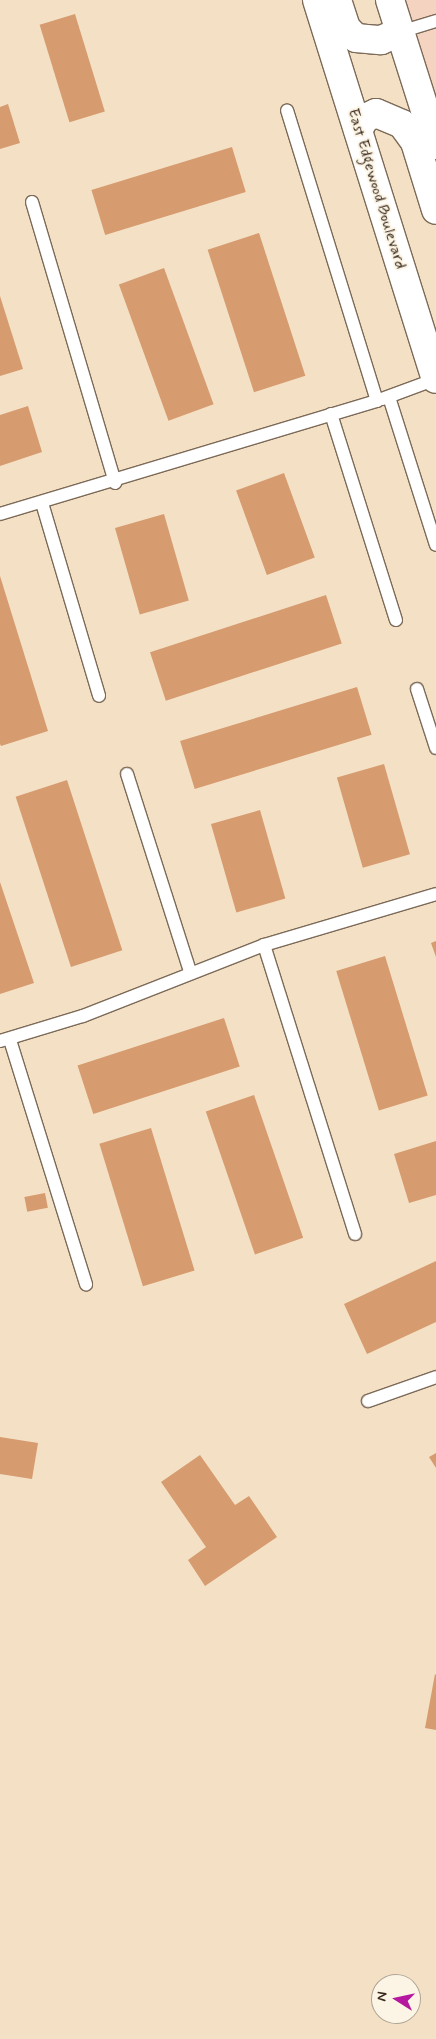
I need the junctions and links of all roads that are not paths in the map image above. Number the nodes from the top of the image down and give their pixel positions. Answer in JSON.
{"nodes":[{"id":1,"x":317,"y":0,"type":"edge"},
{"id":2,"x":337,"y":0,"type":"edge"},
{"id":3,"x":390,"y":0,"type":"edge"},
{"id":4,"x":436,"y":20,"type":"edge"},
{"id":5,"x":400,"y":32,"type":"junction"},
{"id":6,"x":287,"y":111,"type":"dead end"},
{"id":7,"x":358,"y":130,"type":"junction"},
{"id":8,"x":436,"y":145,"type":"edge"},
{"id":9,"x":32,"y":202,"type":"dead end"},
{"id":10,"x":436,"y":210,"type":"edge"},
{"id":11,"x":436,"y":379,"type":"edge"},
{"id":12,"x":383,"y":399,"type":"junction"},
{"id":13,"x":331,"y":414,"type":"junction"},
{"id":14,"x":115,"y":483,"type":"junction"},
{"id":15,"x":42,"y":503,"type":"junction"},
{"id":16,"x":0,"y":514,"type":"edge"},
{"id":17,"x":436,"y":545,"type":"edge"},
{"id":18,"x":396,"y":620,"type":"dead end"},
{"id":19,"x":417,"y":689,"type":"dead end"},
{"id":20,"x":99,"y":696,"type":"dead end"},
{"id":21,"x":436,"y":748,"type":"edge"},
{"id":22,"x":127,"y":774,"type":"dead end"},
{"id":23,"x":436,"y":894,"type":"edge"},
{"id":24,"x":264,"y":945,"type":"junction"},
{"id":25,"x":190,"y":971,"type":"junction"},
{"id":26,"x":5,"y":1041,"type":"edge"},
{"id":27,"x":355,"y":1234,"type":"dead end"},
{"id":28,"x":86,"y":1284,"type":"dead end"},
{"id":29,"x":436,"y":1377,"type":"edge"},
{"id":30,"x":368,"y":1401,"type":"dead end"}],
"edges":[{"from":1,"to":7,"type":"street","name":"East Edgewood Boulevard"},
{"from":2,"to":5,"type":"street"},
{"from":3,"to":5,"type":"street"},
{"from":4,"to":5,"type":"lane"},
{"from":5,"to":8,"type":"street"},
{"from":6,"to":12,"type":"lane"},
{"from":7,"to":10,"type":"street"},
{"from":7,"to":11,"type":"street","name":"East Edgewood Boulevard"},
{"from":9,"to":14,"type":"lane"},
{"from":11,"to":12,"type":"lane"},
{"from":12,"to":13,"type":"lane"},
{"from":12,"to":17,"type":"lane"},
{"from":13,"to":14,"type":"lane"},
{"from":13,"to":18,"type":"lane"},
{"from":14,"to":15,"type":"lane"},
{"from":15,"to":16,"type":"lane"},
{"from":15,"to":20,"type":"lane"},
{"from":19,"to":21,"type":"lane"},
{"from":22,"to":25,"type":"lane"},
{"from":23,"to":24,"type":"lane"},
{"from":24,"to":25,"type":"lane"},
{"from":24,"to":27,"type":"lane"},
{"from":25,"to":26,"type":"lane"},
{"from":26,"to":28,"type":"lane"},
{"from":29,"to":30,"type":"lane"}]}
